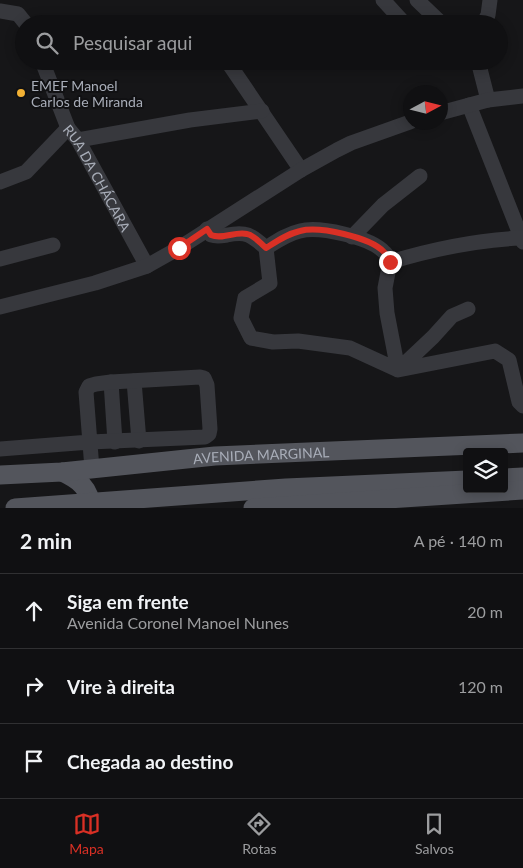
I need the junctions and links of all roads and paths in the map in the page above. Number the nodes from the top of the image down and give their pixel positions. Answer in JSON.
{"nodes":[{"id":1,"x":383,"y":0,"type":"edge"},
{"id":2,"x":417,"y":0,"type":"edge"},
{"id":3,"x":490,"y":0,"type":"edge"},
{"id":4,"x":0,"y":11,"type":"edge"},
{"id":5,"x":397,"y":15,"type":"edge"},
{"id":6,"x":431,"y":15,"type":"edge"},
{"id":7,"x":488,"y":15,"type":"edge"},
{"id":8,"x":15,"y":16,"type":"edge"},
{"id":9,"x":45,"y":70,"type":"edge"},
{"id":10,"x":233,"y":70,"type":"edge"},
{"id":11,"x":480,"y":70,"type":"edge"},
{"id":12,"x":523,"y":96,"type":"edge"},
{"id":13,"x":488,"y":100,"type":"junction"},
{"id":14,"x":469,"y":105,"type":"junction"},
{"id":15,"x":262,"y":111,"type":"junction"},
{"id":16,"x":448,"y":111,"type":"edge"},
{"id":17,"x":403,"y":124,"type":"edge"},
{"id":18,"x":68,"y":128,"type":"junction"},
{"id":19,"x":78,"y":140,"type":"junction"},
{"id":20,"x":301,"y":170,"type":"junction"},
{"id":21,"x":420,"y":176,"type":"dead end"},
{"id":22,"x":0,"y":182,"type":"edge"},
{"id":23,"x":207,"y":229,"type":"junction"},
{"id":24,"x":352,"y":236,"type":"junction"},
{"id":25,"x":522,"y":240,"type":"edge"},
{"id":26,"x":54,"y":245,"type":"dead end"},
{"id":27,"x":266,"y":248,"type":"junction"},
{"id":28,"x":0,"y":259,"type":"edge"},
{"id":29,"x":390,"y":262,"type":"junction"},
{"id":30,"x":147,"y":266,"type":"junction"},
{"id":31,"x":0,"y":307,"type":"edge"},
{"id":32,"x":468,"y":309,"type":"dead end"},
{"id":33,"x":398,"y":370,"type":"junction"},
{"id":34,"x":134,"y":381,"type":"junction"},
{"id":35,"x":111,"y":382,"type":"junction"},
{"id":36,"x":523,"y":406,"type":"edge"},
{"id":37,"x":139,"y":441,"type":"junction"},
{"id":38,"x":90,"y":442,"type":"junction"},
{"id":39,"x":114,"y":442,"type":"junction"},
{"id":40,"x":523,"y":443,"type":"edge"},
{"id":41,"x":0,"y":449,"type":"edge"},
{"id":42,"x":92,"y":469,"type":"junction"},
{"id":43,"x":62,"y":472,"type":"junction"},
{"id":44,"x":0,"y":475,"type":"edge"},
{"id":45,"x":523,"y":477,"type":"edge"},
{"id":46,"x":508,"y":478,"type":"edge"},
{"id":47,"x":463,"y":480,"type":"edge"},
{"id":48,"x":523,"y":490,"type":"edge"},
{"id":49,"x":91,"y":505,"type":"edge"},
{"id":50,"x":16,"y":508,"type":"edge"},
{"id":51,"x":253,"y":508,"type":"edge"}],
"edges":[{"from":1,"to":5,"type":"street"},
{"from":2,"to":6,"type":"street"},
{"from":3,"to":7,"type":"street"},
{"from":4,"to":8,"type":"street"},
{"from":9,"to":18,"type":"street","name":"RUA DA CHÁCARA"},
{"from":10,"to":15,"type":"street"},
{"from":11,"to":13,"type":"street"},
{"from":12,"to":13,"type":"street"},
{"from":13,"to":14,"type":"street"},
{"from":14,"to":16,"type":"street"},
{"from":14,"to":25,"type":"street"},
{"from":15,"to":19,"type":"street"},
{"from":15,"to":20,"type":"street"},
{"from":17,"to":20,"type":"street"},
{"from":18,"to":19,"type":"street","name":"RUA DA CHÁCARA"},
{"from":18,"to":22,"type":"street"},
{"from":19,"to":30,"type":"street","name":"RUA DA CHÁCARA"},
{"from":20,"to":23,"type":"street"},
{"from":21,"to":24,"type":"street"},
{"from":23,"to":27,"type":"street"},
{"from":23,"to":30,"type":"street"},
{"from":24,"to":27,"type":"street"},
{"from":24,"to":29,"type":"street"},
{"from":25,"to":29,"type":"street"},
{"from":26,"to":28,"type":"street"},
{"from":27,"to":33,"type":"street"},
{"from":29,"to":33,"type":"street"},
{"from":30,"to":31,"type":"street"},
{"from":32,"to":33,"type":"street"},
{"from":33,"to":36,"type":"street"},
{"from":34,"to":35,"type":"street"},
{"from":34,"to":37,"type":"street"},
{"from":34,"to":37,"type":"street"},
{"from":35,"to":38,"type":"street"},
{"from":35,"to":39,"type":"street"},
{"from":37,"to":39,"type":"street"},
{"from":38,"to":39,"type":"street"},
{"from":38,"to":41,"type":"street"},
{"from":38,"to":42,"type":"street"},
{"from":40,"to":42,"type":"main road","name":"AVENIDA MARGINAL"},
{"from":42,"to":43,"type":"main road","name":"AVENIDA MARGINAL"},
{"from":43,"to":44,"type":"main road","name":"AVENIDA MARGINAL"},
{"from":43,"to":49,"type":"main road"},
{"from":45,"to":46,"type":"main road"},
{"from":47,"to":49,"type":"main road"},
{"from":48,"to":51,"type":"main road"},
{"from":49,"to":50,"type":"main road"}]}
